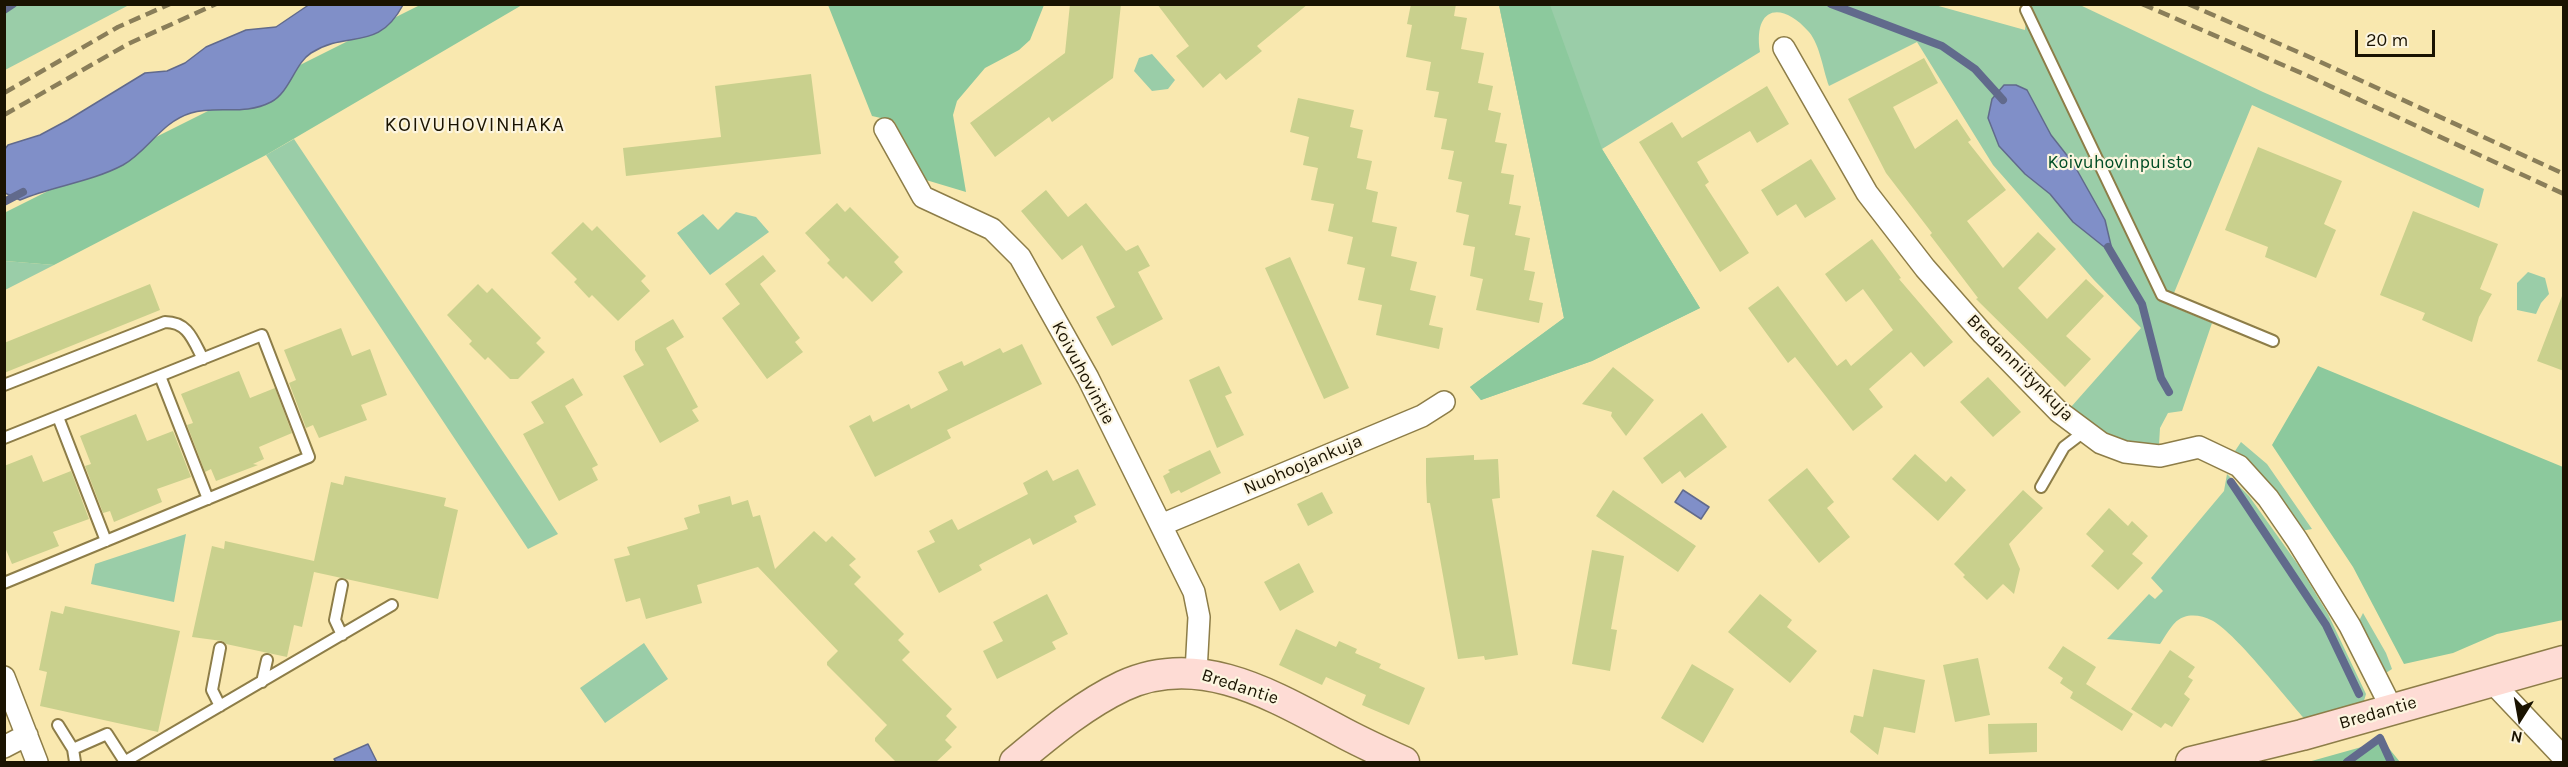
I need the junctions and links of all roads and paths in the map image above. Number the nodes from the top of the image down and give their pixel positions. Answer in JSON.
{"nodes":[{"id":1,"x":2026,"y":10,"type":"dead end"},
{"id":2,"x":1784,"y":48,"type":"dead end"},
{"id":3,"x":885,"y":129,"type":"dead end"},
{"id":4,"x":2273,"y":341,"type":"dead end"},
{"id":5,"x":203,"y":358,"type":"junction"},
{"id":6,"x":160,"y":376,"type":"junction"},
{"id":7,"x":4,"y":385,"type":"edge"},
{"id":8,"x":1444,"y":402,"type":"dead end"},
{"id":9,"x":58,"y":417,"type":"junction"},
{"id":10,"x":2085,"y":431,"type":"junction"},
{"id":11,"x":4,"y":438,"type":"edge"},
{"id":12,"x":2042,"y":486,"type":"dead end"},
{"id":13,"x":208,"y":499,"type":"junction"},
{"id":14,"x":1161,"y":525,"type":"junction"},
{"id":15,"x":106,"y":541,"type":"junction"},
{"id":16,"x":4,"y":583,"type":"edge"},
{"id":17,"x":342,"y":585,"type":"dead end"},
{"id":18,"x":392,"y":605,"type":"dead end"},
{"id":19,"x":342,"y":635,"type":"junction"},
{"id":20,"x":220,"y":648,"type":"dead end"},
{"id":21,"x":267,"y":660,"type":"dead end"},
{"id":22,"x":2564,"y":661,"type":"edge"},
{"id":23,"x":1196,"y":672,"type":"junction"},
{"id":24,"x":4,"y":677,"type":"edge"},
{"id":25,"x":2491,"y":681,"type":"junction"},
{"id":26,"x":262,"y":682,"type":"junction"},
{"id":27,"x":220,"y":706,"type":"junction"},
{"id":28,"x":2392,"y":709,"type":"junction"},
{"id":29,"x":58,"y":724,"type":"dead end"},
{"id":30,"x":27,"y":735,"type":"junction"},
{"id":31,"x":4,"y":747,"type":"edge"},
{"id":32,"x":73,"y":749,"type":"junction"},
{"id":33,"x":2564,"y":758,"type":"edge"},
{"id":34,"x":37,"y":762,"type":"edge"},
{"id":35,"x":75,"y":762,"type":"edge"},
{"id":36,"x":125,"y":762,"type":"edge"},
{"id":37,"x":1015,"y":762,"type":"edge"},
{"id":38,"x":1404,"y":762,"type":"edge"},
{"id":39,"x":2191,"y":762,"type":"edge"}],
"edges":[{"from":1,"to":4,"type":"lane"},
{"from":2,"to":10,"type":"street","name":"Bredanniitynkuja"},
{"from":3,"to":14,"type":"street","name":"Koivuhovintie"},
{"from":5,"to":6,"type":"lane"},
{"from":5,"to":7,"type":"lane"},
{"from":5,"to":13,"type":"lane"},
{"from":6,"to":9,"type":"lane"},
{"from":6,"to":13,"type":"lane"},
{"from":8,"to":14,"type":"street","name":"Nuohoojankuja"},
{"from":9,"to":11,"type":"lane"},
{"from":9,"to":15,"type":"lane"},
{"from":10,"to":12,"type":"lane"},
{"from":10,"to":28,"type":"street","name":"Bredanniitynkuja"},
{"from":13,"to":15,"type":"lane"},
{"from":14,"to":23,"type":"street","name":"Koivuhovintie"},
{"from":15,"to":16,"type":"lane"},
{"from":17,"to":19,"type":"lane"},
{"from":18,"to":19,"type":"lane"},
{"from":19,"to":26,"type":"lane"},
{"from":20,"to":27,"type":"lane"},
{"from":21,"to":26,"type":"lane"},
{"from":22,"to":25,"type":"street","name":"Bredantie"},
{"from":23,"to":37,"type":"street","name":"Bredantie"},
{"from":23,"to":38,"type":"street","name":"Bredantie"},
{"from":24,"to":30,"type":"street"},
{"from":25,"to":28,"type":"street","name":"Bredantie"},
{"from":25,"to":33,"type":"street"},
{"from":26,"to":27,"type":"lane"},
{"from":27,"to":36,"type":"lane"},
{"from":28,"to":39,"type":"street","name":"Bredantie"},
{"from":29,"to":32,"type":"lane"},
{"from":30,"to":31,"type":"street"},
{"from":30,"to":34,"type":"street"},
{"from":32,"to":35,"type":"lane"},
{"from":32,"to":36,"type":"lane"}]}
